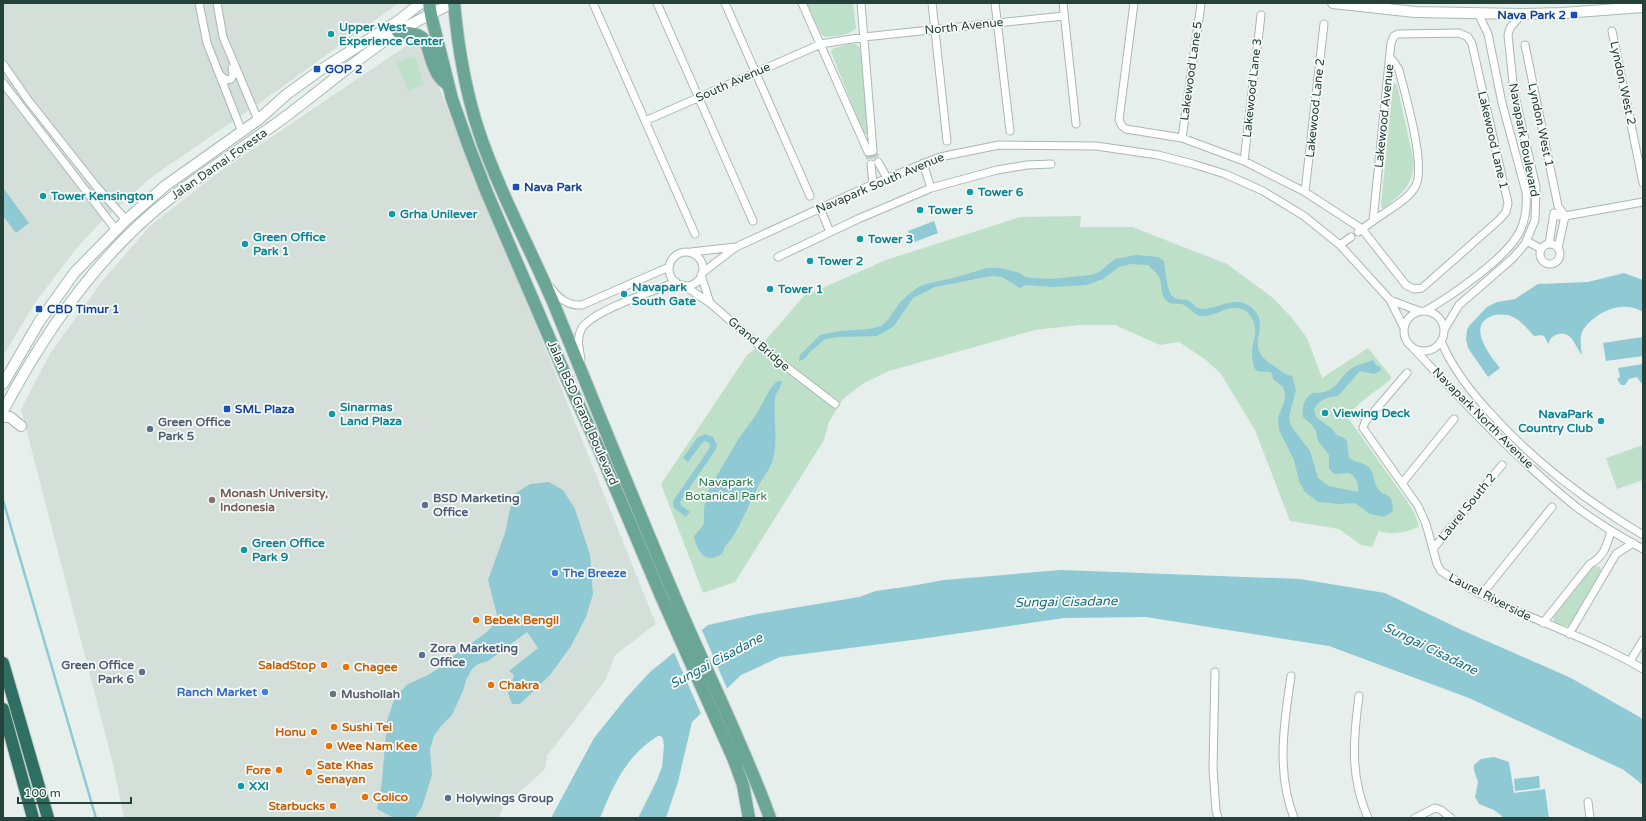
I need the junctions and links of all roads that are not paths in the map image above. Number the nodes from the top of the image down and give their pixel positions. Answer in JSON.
{"nodes":[{"id":1,"x":199,"y":3,"type":"edge"},
{"id":2,"x":216,"y":3,"type":"edge"},
{"id":3,"x":421,"y":3,"type":"edge"},
{"id":4,"x":453,"y":3,"type":"edge"},
{"id":5,"x":592,"y":3,"type":"edge"},
{"id":6,"x":657,"y":3,"type":"edge"},
{"id":7,"x":725,"y":3,"type":"edge"},
{"id":8,"x":802,"y":3,"type":"edge"},
{"id":9,"x":861,"y":3,"type":"edge"},
{"id":10,"x":932,"y":3,"type":"edge"},
{"id":11,"x":995,"y":3,"type":"edge"},
{"id":12,"x":1063,"y":3,"type":"edge"},
{"id":13,"x":1134,"y":3,"type":"edge"},
{"id":14,"x":1333,"y":3,"type":"edge"},
{"id":15,"x":1200,"y":4,"type":"edge"},
{"id":16,"x":1643,"y":8,"type":"edge"},
{"id":17,"x":430,"y":9,"type":"edge"},
{"id":18,"x":1478,"y":13,"type":"junction"},
{"id":19,"x":1522,"y":14,"type":"junction"},
{"id":20,"x":1261,"y":15,"type":"dead end"},
{"id":21,"x":1064,"y":16,"type":"junction"},
{"id":22,"x":997,"y":23,"type":"junction"},
{"id":23,"x":1324,"y":24,"type":"dead end"},
{"id":24,"x":935,"y":29,"type":"junction"},
{"id":25,"x":1612,"y":31,"type":"dead end"},
{"id":26,"x":398,"y":32,"type":"junction"},
{"id":27,"x":864,"y":37,"type":"junction"},
{"id":28,"x":821,"y":44,"type":"junction"},
{"id":29,"x":1525,"y":45,"type":"dead end"},
{"id":30,"x":230,"y":54,"type":"junction"},
{"id":31,"x":1390,"y":58,"type":"junction"},
{"id":32,"x":3,"y":64,"type":"edge"},
{"id":33,"x":755,"y":72,"type":"junction"},
{"id":34,"x":220,"y":75,"type":"junction"},
{"id":35,"x":1512,"y":79,"type":"junction"},
{"id":36,"x":1498,"y":82,"type":"junction"},
{"id":37,"x":3,"y":83,"type":"edge"},
{"id":38,"x":448,"y":86,"type":"junction"},
{"id":39,"x":699,"y":97,"type":"junction"},
{"id":40,"x":1516,"y":100,"type":"junction"},
{"id":41,"x":1502,"y":103,"type":"junction"},
{"id":42,"x":258,"y":120,"type":"junction"},
{"id":43,"x":645,"y":121,"type":"junction"},
{"id":44,"x":1076,"y":124,"type":"dead end"},
{"id":45,"x":1010,"y":131,"type":"dead end"},
{"id":46,"x":242,"y":132,"type":"junction"},
{"id":47,"x":1182,"y":138,"type":"junction"},
{"id":48,"x":947,"y":141,"type":"dead end"},
{"id":49,"x":1244,"y":161,"type":"junction"},
{"id":50,"x":923,"y":163,"type":"junction"},
{"id":51,"x":1051,"y":164,"type":"dead end"},
{"id":52,"x":887,"y":178,"type":"junction"},
{"id":53,"x":1643,"y":183,"type":"edge"},
{"id":54,"x":873,"y":184,"type":"junction"},
{"id":55,"x":96,"y":186,"type":"junction"},
{"id":56,"x":931,"y":188,"type":"junction"},
{"id":57,"x":1305,"y":192,"type":"junction"},
{"id":58,"x":88,"y":193,"type":"junction"},
{"id":59,"x":810,"y":196,"type":"dead end"},
{"id":60,"x":1643,"y":202,"type":"edge"},
{"id":61,"x":1558,"y":206,"type":"junction"},
{"id":62,"x":820,"y":208,"type":"junction"},
{"id":63,"x":1553,"y":216,"type":"junction"},
{"id":64,"x":1565,"y":216,"type":"junction"},
{"id":65,"x":126,"y":220,"type":"junction"},
{"id":66,"x":753,"y":221,"type":"dead end"},
{"id":67,"x":1372,"y":221,"type":"junction"},
{"id":68,"x":116,"y":230,"type":"junction"},
{"id":69,"x":1360,"y":231,"type":"junction"},
{"id":70,"x":830,"y":232,"type":"junction"},
{"id":71,"x":695,"y":234,"type":"dead end"},
{"id":72,"x":1351,"y":237,"type":"dead end"},
{"id":73,"x":1527,"y":241,"type":"junction"},
{"id":74,"x":1549,"y":244,"type":"junction"},
{"id":75,"x":1340,"y":245,"type":"junction"},
{"id":76,"x":736,"y":247,"type":"junction"},
{"id":77,"x":1558,"y":248,"type":"junction"},
{"id":78,"x":1541,"y":249,"type":"junction"},
{"id":79,"x":687,"y":252,"type":"junction"},
{"id":80,"x":778,"y":257,"type":"dead end"},
{"id":81,"x":669,"y":267,"type":"junction"},
{"id":82,"x":539,"y":269,"type":"junction"},
{"id":83,"x":701,"y":274,"type":"junction"},
{"id":84,"x":634,"y":283,"type":"junction"},
{"id":85,"x":680,"y":284,"type":"junction"},
{"id":86,"x":610,"y":293,"type":"junction"},
{"id":87,"x":640,"y":296,"type":"junction"},
{"id":88,"x":1390,"y":300,"type":"junction"},
{"id":89,"x":710,"y":303,"type":"junction"},
{"id":90,"x":616,"y":306,"type":"junction"},
{"id":91,"x":1422,"y":311,"type":"junction"},
{"id":92,"x":1404,"y":328,"type":"junction"},
{"id":93,"x":1444,"y":330,"type":"junction"},
{"id":94,"x":1441,"y":341,"type":"junction"},
{"id":95,"x":1413,"y":348,"type":"junction"},
{"id":96,"x":1407,"y":373,"type":"dead end"},
{"id":97,"x":3,"y":384,"type":"edge"},
{"id":98,"x":590,"y":392,"type":"junction"},
{"id":99,"x":835,"y":404,"type":"dead end"},
{"id":100,"x":3,"y":411,"type":"edge"},
{"id":101,"x":3,"y":417,"type":"edge"},
{"id":102,"x":1454,"y":418,"type":"dead end"},
{"id":103,"x":21,"y":426,"type":"dead end"},
{"id":104,"x":1502,"y":464,"type":"dead end"},
{"id":105,"x":1560,"y":480,"type":"junction"},
{"id":106,"x":1403,"y":482,"type":"junction"},
{"id":107,"x":1553,"y":488,"type":"junction"},
{"id":108,"x":623,"y":489,"type":"junction"},
{"id":109,"x":1552,"y":507,"type":"dead end"},
{"id":110,"x":1612,"y":530,"type":"junction"},
{"id":111,"x":1643,"y":535,"type":"edge"},
{"id":112,"x":1633,"y":543,"type":"junction"},
{"id":113,"x":1433,"y":549,"type":"junction"},
{"id":114,"x":1643,"y":549,"type":"edge"},
{"id":115,"x":1598,"y":560,"type":"junction"},
{"id":116,"x":1609,"y":567,"type":"junction"},
{"id":117,"x":1482,"y":594,"type":"junction"},
{"id":118,"x":1544,"y":623,"type":"junction"},
{"id":119,"x":1569,"y":634,"type":"junction"},
{"id":120,"x":1643,"y":640,"type":"edge"},
{"id":121,"x":1630,"y":661,"type":"junction"},
{"id":122,"x":3,"y":663,"type":"edge"},
{"id":123,"x":1643,"y":669,"type":"edge"},
{"id":124,"x":1215,"y":672,"type":"dead end"},
{"id":125,"x":1291,"y":676,"type":"dead end"},
{"id":126,"x":1358,"y":696,"type":"dead end"},
{"id":127,"x":3,"y":709,"type":"edge"},
{"id":128,"x":733,"y":743,"type":"junction"},
{"id":129,"x":1588,"y":802,"type":"dead end"},
{"id":130,"x":33,"y":818,"type":"edge"},
{"id":131,"x":48,"y":818,"type":"edge"},
{"id":132,"x":749,"y":818,"type":"edge"},
{"id":133,"x":770,"y":818,"type":"edge"},
{"id":134,"x":1218,"y":818,"type":"edge"},
{"id":135,"x":1294,"y":818,"type":"edge"},
{"id":136,"x":1368,"y":818,"type":"edge"},
{"id":137,"x":1415,"y":818,"type":"edge"},
{"id":138,"x":1451,"y":818,"type":"edge"},
{"id":139,"x":1590,"y":818,"type":"edge"}],
"edges":[{"from":1,"to":34,"type":"street"},
{"from":2,"to":30,"type":"street"},
{"from":3,"to":42,"type":"main road","name":"Jalan Damai Foresta"},
{"from":4,"to":17,"type":"main road","name":"Jalan Damai Foresta"},
{"from":4,"to":82,"type":"main road","name":"Jalan BSD Grand Boulevard"},
{"from":5,"to":43,"type":"street"},
{"from":6,"to":39,"type":"street"},
{"from":7,"to":33,"type":"street"},
{"from":8,"to":28,"type":"street"},
{"from":9,"to":27,"type":"street"},
{"from":10,"to":24,"type":"street"},
{"from":11,"to":22,"type":"street"},
{"from":12,"to":21,"type":"street"},
{"from":13,"to":47,"type":"street"},
{"from":14,"to":18,"type":"main road"},
{"from":15,"to":47,"type":"street","name":"Lakewood Lane 5"},
{"from":16,"to":19,"type":"main road"},
{"from":17,"to":26,"type":"main road","name":"Jalan Damai Foresta"},
{"from":17,"to":38,"type":"main road","name":"Jalan BSD Grand Boulevard"},
{"from":18,"to":19,"type":"main road"},
{"from":18,"to":36,"type":"street","name":"Navapark Boulevard"},
{"from":19,"to":35,"type":"street","name":"Navapark Boulevard"},
{"from":20,"to":49,"type":"street","name":"Lakewood Lane 3"},
{"from":21,"to":22,"type":"street","name":"North Avenue"},
{"from":21,"to":44,"type":"street"},
{"from":22,"to":24,"type":"street","name":"North Avenue"},
{"from":22,"to":45,"type":"street"},
{"from":23,"to":57,"type":"street","name":"Lakewood Lane 2"},
{"from":24,"to":27,"type":"street","name":"North Avenue"},
{"from":24,"to":48,"type":"street"},
{"from":25,"to":53,"type":"street","name":"Lyndon West 2"},
{"from":26,"to":38,"type":"main road"},
{"from":26,"to":100,"type":"main road","name":"Jalan Damai Foresta"},
{"from":27,"to":28,"type":"street","name":"North Avenue"},
{"from":27,"to":28,"type":"street"},
{"from":28,"to":33,"type":"street","name":"South Avenue"},
{"from":29,"to":61,"type":"street","name":"Lyndon West 1"},
{"from":30,"to":34,"type":"street"},
{"from":30,"to":42,"type":"street"},
{"from":31,"to":67,"type":"street","name":"Lakewood Avenue"},
{"from":31,"to":67,"type":"street","name":"Lakewood Avenue"},
{"from":31,"to":69,"type":"street","name":"Lakewood Lane 1"},
{"from":32,"to":55,"type":"street"},
{"from":33,"to":39,"type":"street","name":"South Avenue"},
{"from":33,"to":59,"type":"street"},
{"from":34,"to":46,"type":"street"},
{"from":35,"to":36,"type":"street"},
{"from":35,"to":40,"type":"street","name":"Navapark Boulevard"},
{"from":36,"to":41,"type":"street","name":"Navapark Boulevard"},
{"from":37,"to":58,"type":"street"},
{"from":38,"to":108,"type":"main road","name":"Jalan BSD Grand Boulevard"},
{"from":39,"to":43,"type":"street","name":"South Avenue"},
{"from":39,"to":66,"type":"street"},
{"from":40,"to":41,"type":"street"},
{"from":40,"to":73,"type":"street","name":"Navapark Boulevard"},
{"from":41,"to":91,"type":"street","name":"Navapark Boulevard"},
{"from":42,"to":46,"type":"main road","name":"Jalan Damai Foresta"},
{"from":43,"to":71,"type":"street"},
{"from":46,"to":65,"type":"main road","name":"Jalan Damai Foresta"},
{"from":47,"to":49,"type":"street"},
{"from":49,"to":57,"type":"street"},
{"from":50,"to":52,"type":"street","name":"Navapark South Avenue"},
{"from":50,"to":56,"type":"street"},
{"from":50,"to":75,"type":"street","name":"Navapark South Avenue"},
{"from":51,"to":56,"type":"street"},
{"from":52,"to":54,"type":"street","name":"Navapark South Avenue"},
{"from":52,"to":54,"type":"street"},
{"from":54,"to":62,"type":"street","name":"Navapark South Avenue"},
{"from":55,"to":58,"type":"street"},
{"from":55,"to":65,"type":"street"},
{"from":56,"to":70,"type":"street"},
{"from":57,"to":69,"type":"street"},
{"from":58,"to":68,"type":"street"},
{"from":60,"to":64,"type":"street"},
{"from":61,"to":63,"type":"street"},
{"from":61,"to":64,"type":"street"},
{"from":62,"to":70,"type":"street"},
{"from":62,"to":76,"type":"street","name":"Navapark South Avenue"},
{"from":63,"to":64,"type":"street"},
{"from":63,"to":74,"type":"street"},
{"from":64,"to":77,"type":"street"},
{"from":65,"to":68,"type":"main road","name":"Jalan Damai Foresta"},
{"from":67,"to":69,"type":"street","name":"Lakewood Avenue"},
{"from":68,"to":97,"type":"main road","name":"Jalan Damai Foresta"},
{"from":70,"to":80,"type":"street"},
{"from":72,"to":75,"type":"street"},
{"from":73,"to":78,"type":"street"},
{"from":73,"to":93,"type":"street","name":"Navapark Boulevard"},
{"from":74,"to":77,"type":"street"},
{"from":74,"to":78,"type":"street"},
{"from":75,"to":88,"type":"street","name":"Navapark South Avenue"},
{"from":76,"to":79,"type":"street","name":"Navapark South Avenue"},
{"from":76,"to":83,"type":"street","name":"Navapark South Avenue"},
{"from":77,"to":78,"type":"street"},
{"from":79,"to":81,"type":"street"},
{"from":79,"to":83,"type":"street"},
{"from":81,"to":84,"type":"street"},
{"from":81,"to":85,"type":"street"},
{"from":82,"to":86,"type":"street"},
{"from":82,"to":98,"type":"main road","name":"Jalan BSD Grand Boulevard"},
{"from":83,"to":85,"type":"street"},
{"from":83,"to":89,"type":"street"},
{"from":84,"to":86,"type":"street"},
{"from":84,"to":87,"type":"street"},
{"from":85,"to":87,"type":"street"},
{"from":85,"to":89,"type":"street","name":"Grand Bridge"},
{"from":86,"to":90,"type":"street"},
{"from":87,"to":90,"type":"street"},
{"from":88,"to":91,"type":"street","name":"Navapark South Avenue"},
{"from":88,"to":92,"type":"street","name":"Navapark South Avenue"},
{"from":89,"to":99,"type":"street","name":"Grand Bridge"},
{"from":90,"to":98,"type":"street"},
{"from":91,"to":92,"type":"street"},
{"from":91,"to":93,"type":"street"},
{"from":92,"to":95,"type":"street"},
{"from":93,"to":94,"type":"street"},
{"from":94,"to":95,"type":"street"},
{"from":94,"to":105,"type":"street","name":"Navapark North Avenue"},
{"from":95,"to":107,"type":"street","name":"Navapark North Avenue"},
{"from":96,"to":106,"type":"street","name":"Laurel Riverside"},
{"from":98,"to":108,"type":"main road","name":"Jalan BSD Grand Boulevard"},
{"from":101,"to":103,"type":"main road"},
{"from":102,"to":106,"type":"street"},
{"from":104,"to":113,"type":"street","name":"Laurel South 2"},
{"from":105,"to":107,"type":"street"},
{"from":105,"to":111,"type":"street","name":"Navapark North Avenue"},
{"from":106,"to":113,"type":"street","name":"Laurel Riverside"},
{"from":107,"to":110,"type":"street","name":"Navapark North Avenue"},
{"from":108,"to":128,"type":"main road","name":"Jalan BSD Grand Boulevard"},
{"from":109,"to":117,"type":"street"},
{"from":110,"to":112,"type":"street","name":"Navapark North Avenue"},
{"from":110,"to":115,"type":"street","name":"Laurel Riverside"},
{"from":112,"to":114,"type":"street","name":"Navapark North Avenue"},
{"from":112,"to":116,"type":"street"},
{"from":113,"to":117,"type":"street","name":"Laurel Riverside"},
{"from":115,"to":116,"type":"street"},
{"from":115,"to":118,"type":"street","name":"Laurel Riverside"},
{"from":116,"to":119,"type":"street"},
{"from":117,"to":118,"type":"street","name":"Laurel Riverside"},
{"from":118,"to":119,"type":"street","name":"Laurel Riverside"},
{"from":119,"to":121,"type":"street","name":"Laurel Riverside"},
{"from":120,"to":121,"type":"street"},
{"from":121,"to":123,"type":"street","name":"Laurel Riverside"},
{"from":122,"to":131,"type":"highway"},
{"from":124,"to":134,"type":"street"},
{"from":125,"to":135,"type":"street"},
{"from":126,"to":136,"type":"street"},
{"from":127,"to":130,"type":"highway"},
{"from":128,"to":132,"type":"main road","name":"Jalan BSD Grand Boulevard"},
{"from":128,"to":133,"type":"main road","name":"Jalan BSD Grand Boulevard"},
{"from":129,"to":139,"type":"street"},
{"from":137,"to":138,"type":"street"}]}
